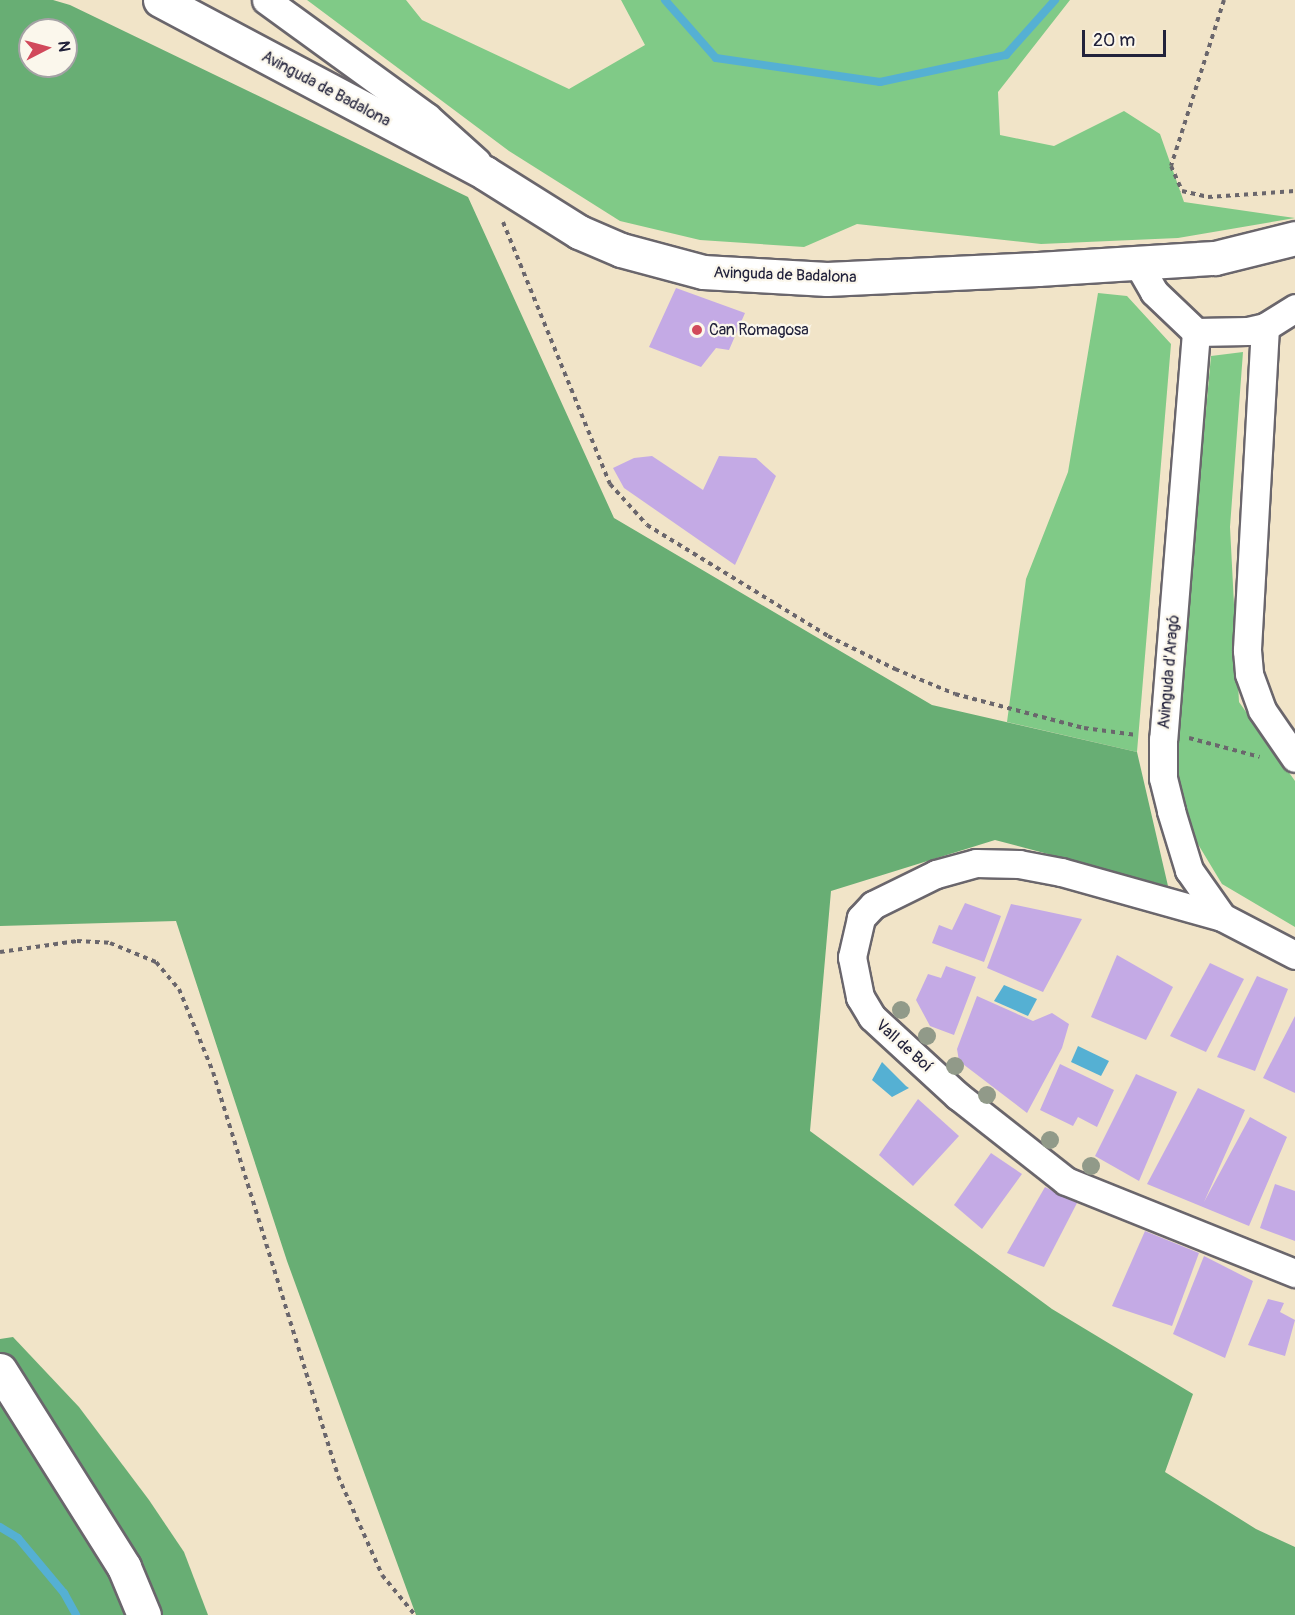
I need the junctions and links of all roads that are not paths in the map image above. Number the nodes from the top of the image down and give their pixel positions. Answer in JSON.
{"nodes":[{"id":1,"x":160,"y":0,"type":"edge"},
{"id":2,"x":266,"y":0,"type":"edge"},
{"id":3,"x":484,"y":173,"type":"junction"},
{"id":4,"x":1295,"y":238,"type":"edge"},
{"id":5,"x":1138,"y":264,"type":"junction"},
{"id":6,"x":1295,"y":308,"type":"edge"},
{"id":7,"x":1265,"y":327,"type":"junction"},
{"id":8,"x":1196,"y":332,"type":"junction"},
{"id":9,"x":1295,"y":758,"type":"edge"},
{"id":10,"x":1222,"y":916,"type":"junction"},
{"id":11,"x":1295,"y":955,"type":"edge"},
{"id":12,"x":1295,"y":1273,"type":"edge"},
{"id":13,"x":0,"y":1370,"type":"edge"},
{"id":14,"x":144,"y":1615,"type":"edge"}],
"edges":[{"from":1,"to":3,"type":"street","name":"Avinguda de Badalona"},
{"from":2,"to":3,"type":"street"},
{"from":3,"to":5,"type":"street","name":"Avinguda de Badalona"},
{"from":4,"to":5,"type":"street","name":"Avinguda de Badalona"},
{"from":5,"to":8,"type":"street"},
{"from":6,"to":7,"type":"street"},
{"from":7,"to":8,"type":"street"},
{"from":7,"to":9,"type":"street"},
{"from":8,"to":10,"type":"street","name":"Avinguda d'Aragó"},
{"from":10,"to":11,"type":"street","name":"Avinguda d'Aragó"},
{"from":10,"to":12,"type":"street","name":"Vall de Boí"},
{"from":13,"to":14,"type":"street"}]}
